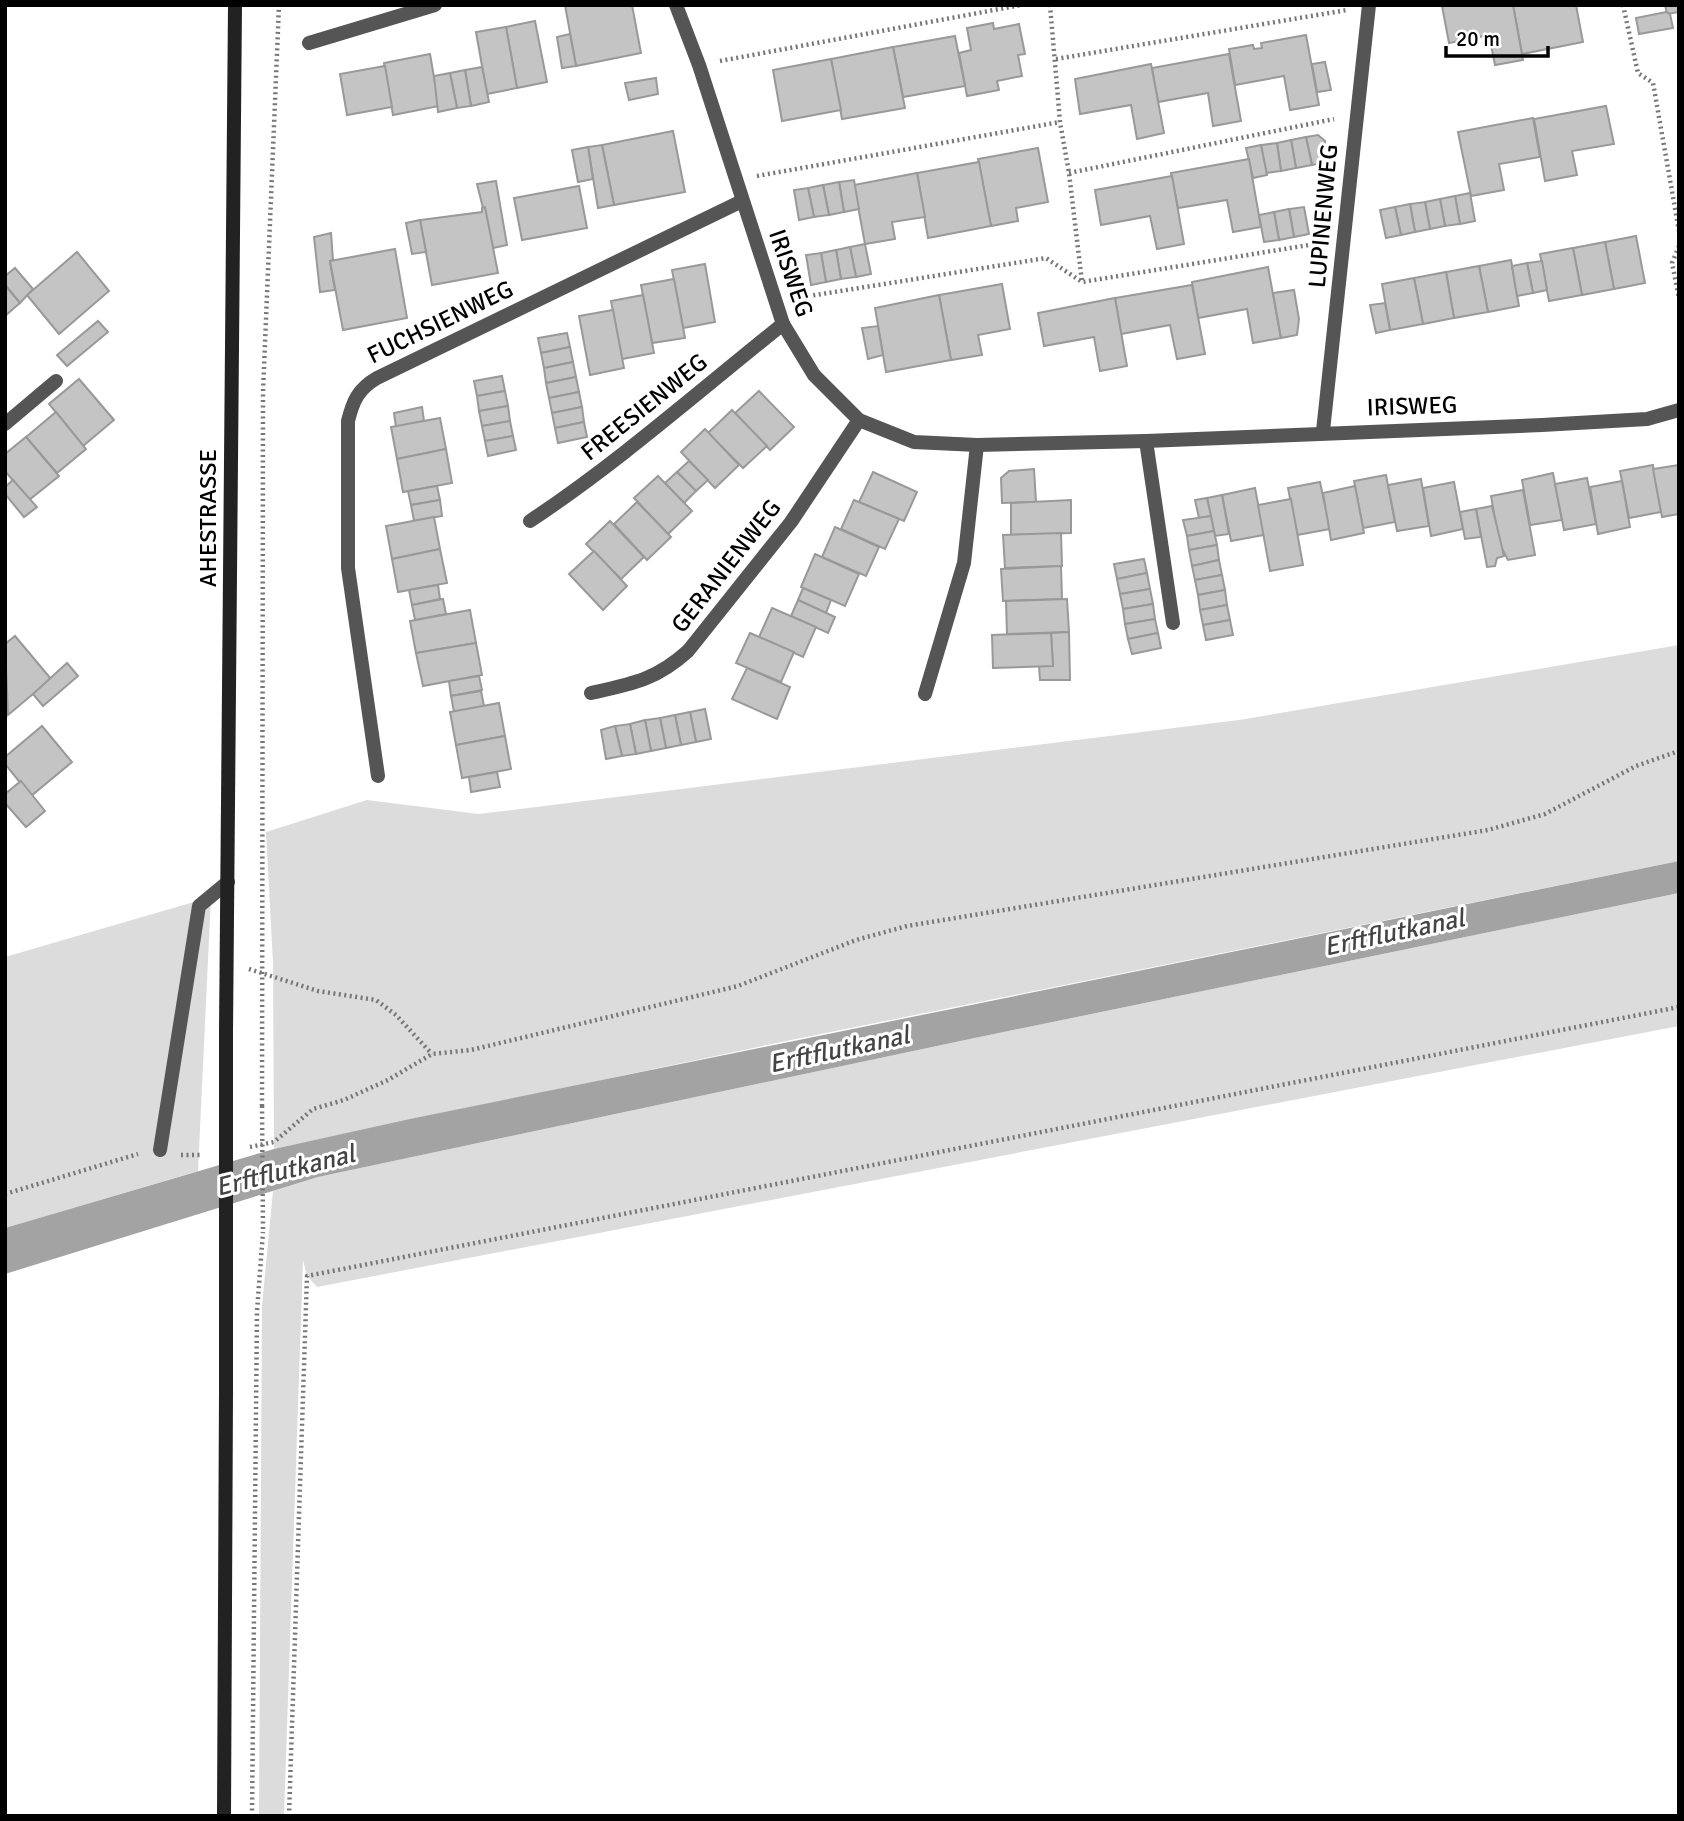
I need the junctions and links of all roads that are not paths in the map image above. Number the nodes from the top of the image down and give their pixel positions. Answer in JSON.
{"nodes":[{"id":1,"x":235,"y":5,"type":"edge"},
{"id":2,"x":435,"y":5,"type":"edge"},
{"id":3,"x":676,"y":5,"type":"edge"},
{"id":4,"x":1369,"y":6,"type":"edge"},
{"id":5,"x":309,"y":43,"type":"dead end"},
{"id":6,"x":743,"y":201,"type":"junction"},
{"id":7,"x":783,"y":324,"type":"junction"},
{"id":8,"x":56,"y":381,"type":"dead end"},
{"id":9,"x":1679,"y":410,"type":"edge"},
{"id":10,"x":859,"y":420,"type":"junction"},
{"id":11,"x":5,"y":424,"type":"edge"},
{"id":12,"x":1323,"y":431,"type":"junction"},
{"id":13,"x":1146,"y":441,"type":"junction"},
{"id":14,"x":976,"y":445,"type":"junction"},
{"id":15,"x":530,"y":521,"type":"dead end"},
{"id":16,"x":1172,"y":623,"type":"dead end"},
{"id":17,"x":591,"y":693,"type":"dead end"},
{"id":18,"x":925,"y":694,"type":"dead end"},
{"id":19,"x":378,"y":776,"type":"dead end"},
{"id":20,"x":228,"y":882,"type":"junction"},
{"id":21,"x":160,"y":1150,"type":"road end"},
{"id":22,"x":224,"y":1816,"type":"edge"}],
"edges":[{"from":1,"to":20,"type":"street","name":"AHESTRASSE"},
{"from":2,"to":5,"type":"street"},
{"from":3,"to":6,"type":"street","name":"IRISWEG"},
{"from":4,"to":12,"type":"street","name":"LUPINENWEG"},
{"from":6,"to":7,"type":"street","name":"IRISWEG"},
{"from":6,"to":19,"type":"street","name":"FUCHSIENWEG"},
{"from":7,"to":10,"type":"street","name":"IRISWEG"},
{"from":7,"to":15,"type":"street","name":"FREESIENWEG"},
{"from":8,"to":11,"type":"street"},
{"from":9,"to":12,"type":"street","name":"IRISWEG"},
{"from":10,"to":14,"type":"street","name":"IRISWEG"},
{"from":10,"to":17,"type":"street","name":"GERANIENWEG"},
{"from":12,"to":13,"type":"street","name":"IRISWEG"},
{"from":13,"to":14,"type":"street","name":"IRISWEG"},
{"from":13,"to":16,"type":"street"},
{"from":14,"to":18,"type":"street"},
{"from":20,"to":21,"type":"street"},
{"from":20,"to":22,"type":"street","name":"AHESTRASSE","bridge":true}]}
